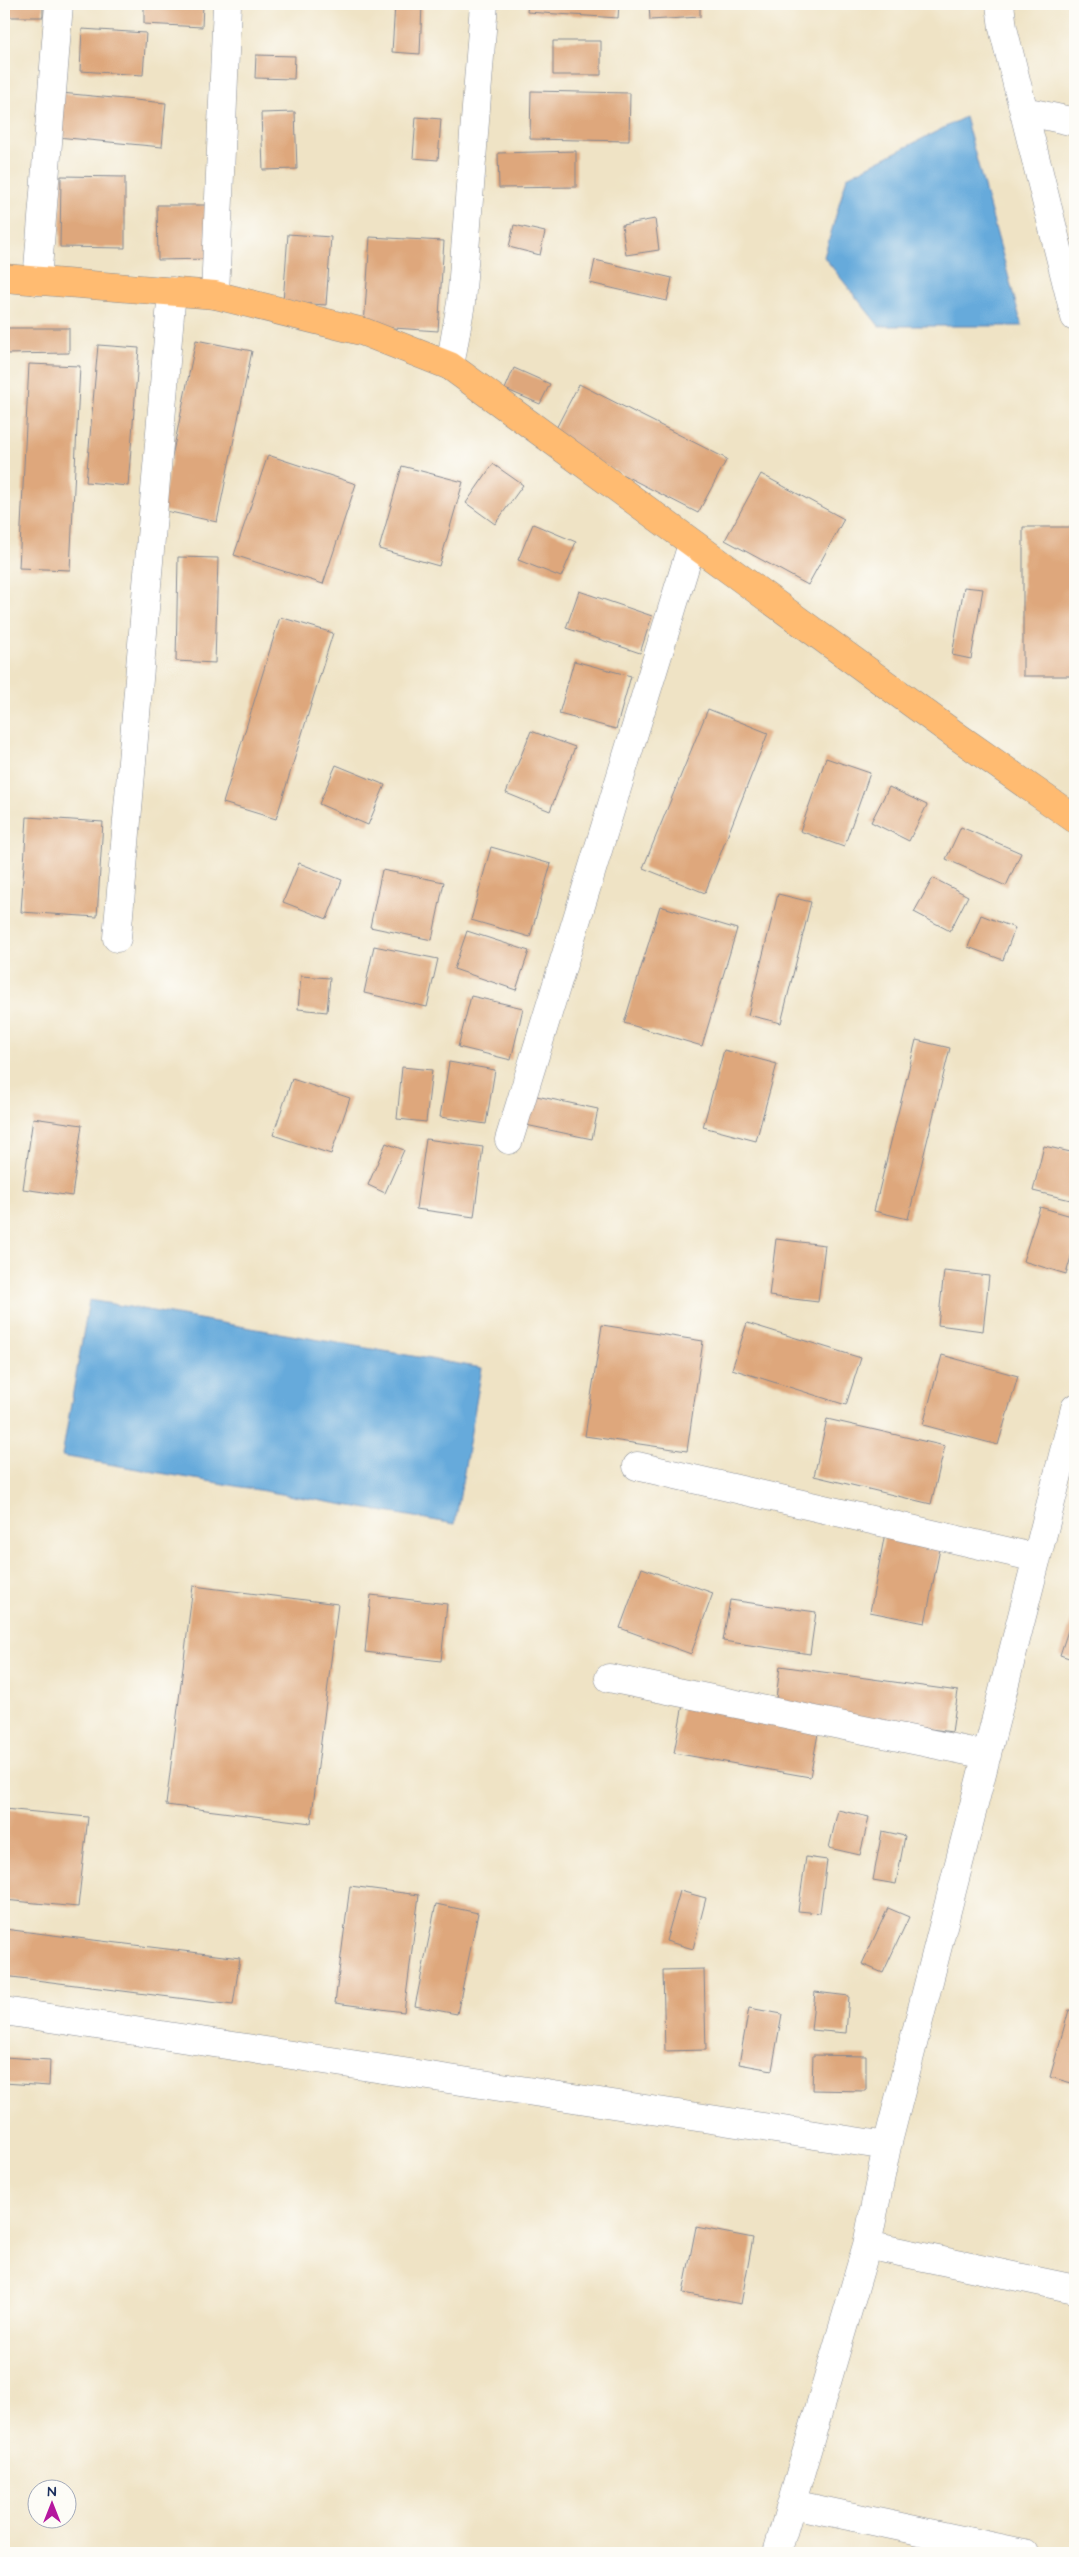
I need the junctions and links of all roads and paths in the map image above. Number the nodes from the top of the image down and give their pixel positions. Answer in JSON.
{"nodes":[{"id":1,"x":59,"y":4,"type":"edge"},
{"id":2,"x":226,"y":4,"type":"edge"},
{"id":3,"x":484,"y":4,"type":"edge"},
{"id":4,"x":1000,"y":4,"type":"edge"},
{"id":5,"x":1024,"y":111,"type":"junction"},
{"id":6,"x":1075,"y":122,"type":"edge"},
{"id":7,"x":4,"y":278,"type":"edge"},
{"id":8,"x":37,"y":281,"type":"junction"},
{"id":9,"x":172,"y":292,"type":"junction"},
{"id":10,"x":215,"y":296,"type":"junction"},
{"id":11,"x":1075,"y":317,"type":"edge"},
{"id":12,"x":450,"y":366,"type":"junction"},
{"id":13,"x":692,"y":544,"type":"junction"},
{"id":14,"x":1075,"y":819,"type":"edge"},
{"id":15,"x":117,"y":938,"type":"dead end"},
{"id":16,"x":510,"y":1140,"type":"dead end"},
{"id":17,"x":1075,"y":1408,"type":"edge"},
{"id":18,"x":636,"y":1466,"type":"dead end"},
{"id":19,"x":1037,"y":1558,"type":"junction"},
{"id":20,"x":609,"y":1678,"type":"dead end"},
{"id":21,"x":987,"y":1755,"type":"junction"},
{"id":22,"x":4,"y":2011,"type":"edge"},
{"id":23,"x":887,"y":2146,"type":"junction"},
{"id":24,"x":867,"y":2245,"type":"junction"},
{"id":25,"x":1075,"y":2289,"type":"edge"},
{"id":26,"x":792,"y":2504,"type":"junction"},
{"id":27,"x":777,"y":2553,"type":"edge"},
{"id":28,"x":1024,"y":2553,"type":"edge"}],
"edges":[{"from":1,"to":8,"type":"street"},
{"from":2,"to":10,"type":"street"},
{"from":3,"to":12,"type":"street"},
{"from":4,"to":5,"type":"street"},
{"from":5,"to":6,"type":"street"},
{"from":5,"to":11,"type":"street"},
{"from":7,"to":8,"type":"main road"},
{"from":8,"to":9,"type":"main road"},
{"from":9,"to":10,"type":"main road"},
{"from":9,"to":15,"type":"street"},
{"from":10,"to":12,"type":"main road"},
{"from":12,"to":13,"type":"main road"},
{"from":13,"to":14,"type":"main road"},
{"from":13,"to":16,"type":"street"},
{"from":17,"to":19,"type":"street"},
{"from":18,"to":19,"type":"street"},
{"from":19,"to":21,"type":"street"},
{"from":20,"to":21,"type":"street"},
{"from":21,"to":23,"type":"street"},
{"from":22,"to":23,"type":"street"},
{"from":23,"to":24,"type":"street"},
{"from":24,"to":25,"type":"street"},
{"from":24,"to":26,"type":"street"},
{"from":26,"to":27,"type":"street"},
{"from":26,"to":28,"type":"street"}]}
